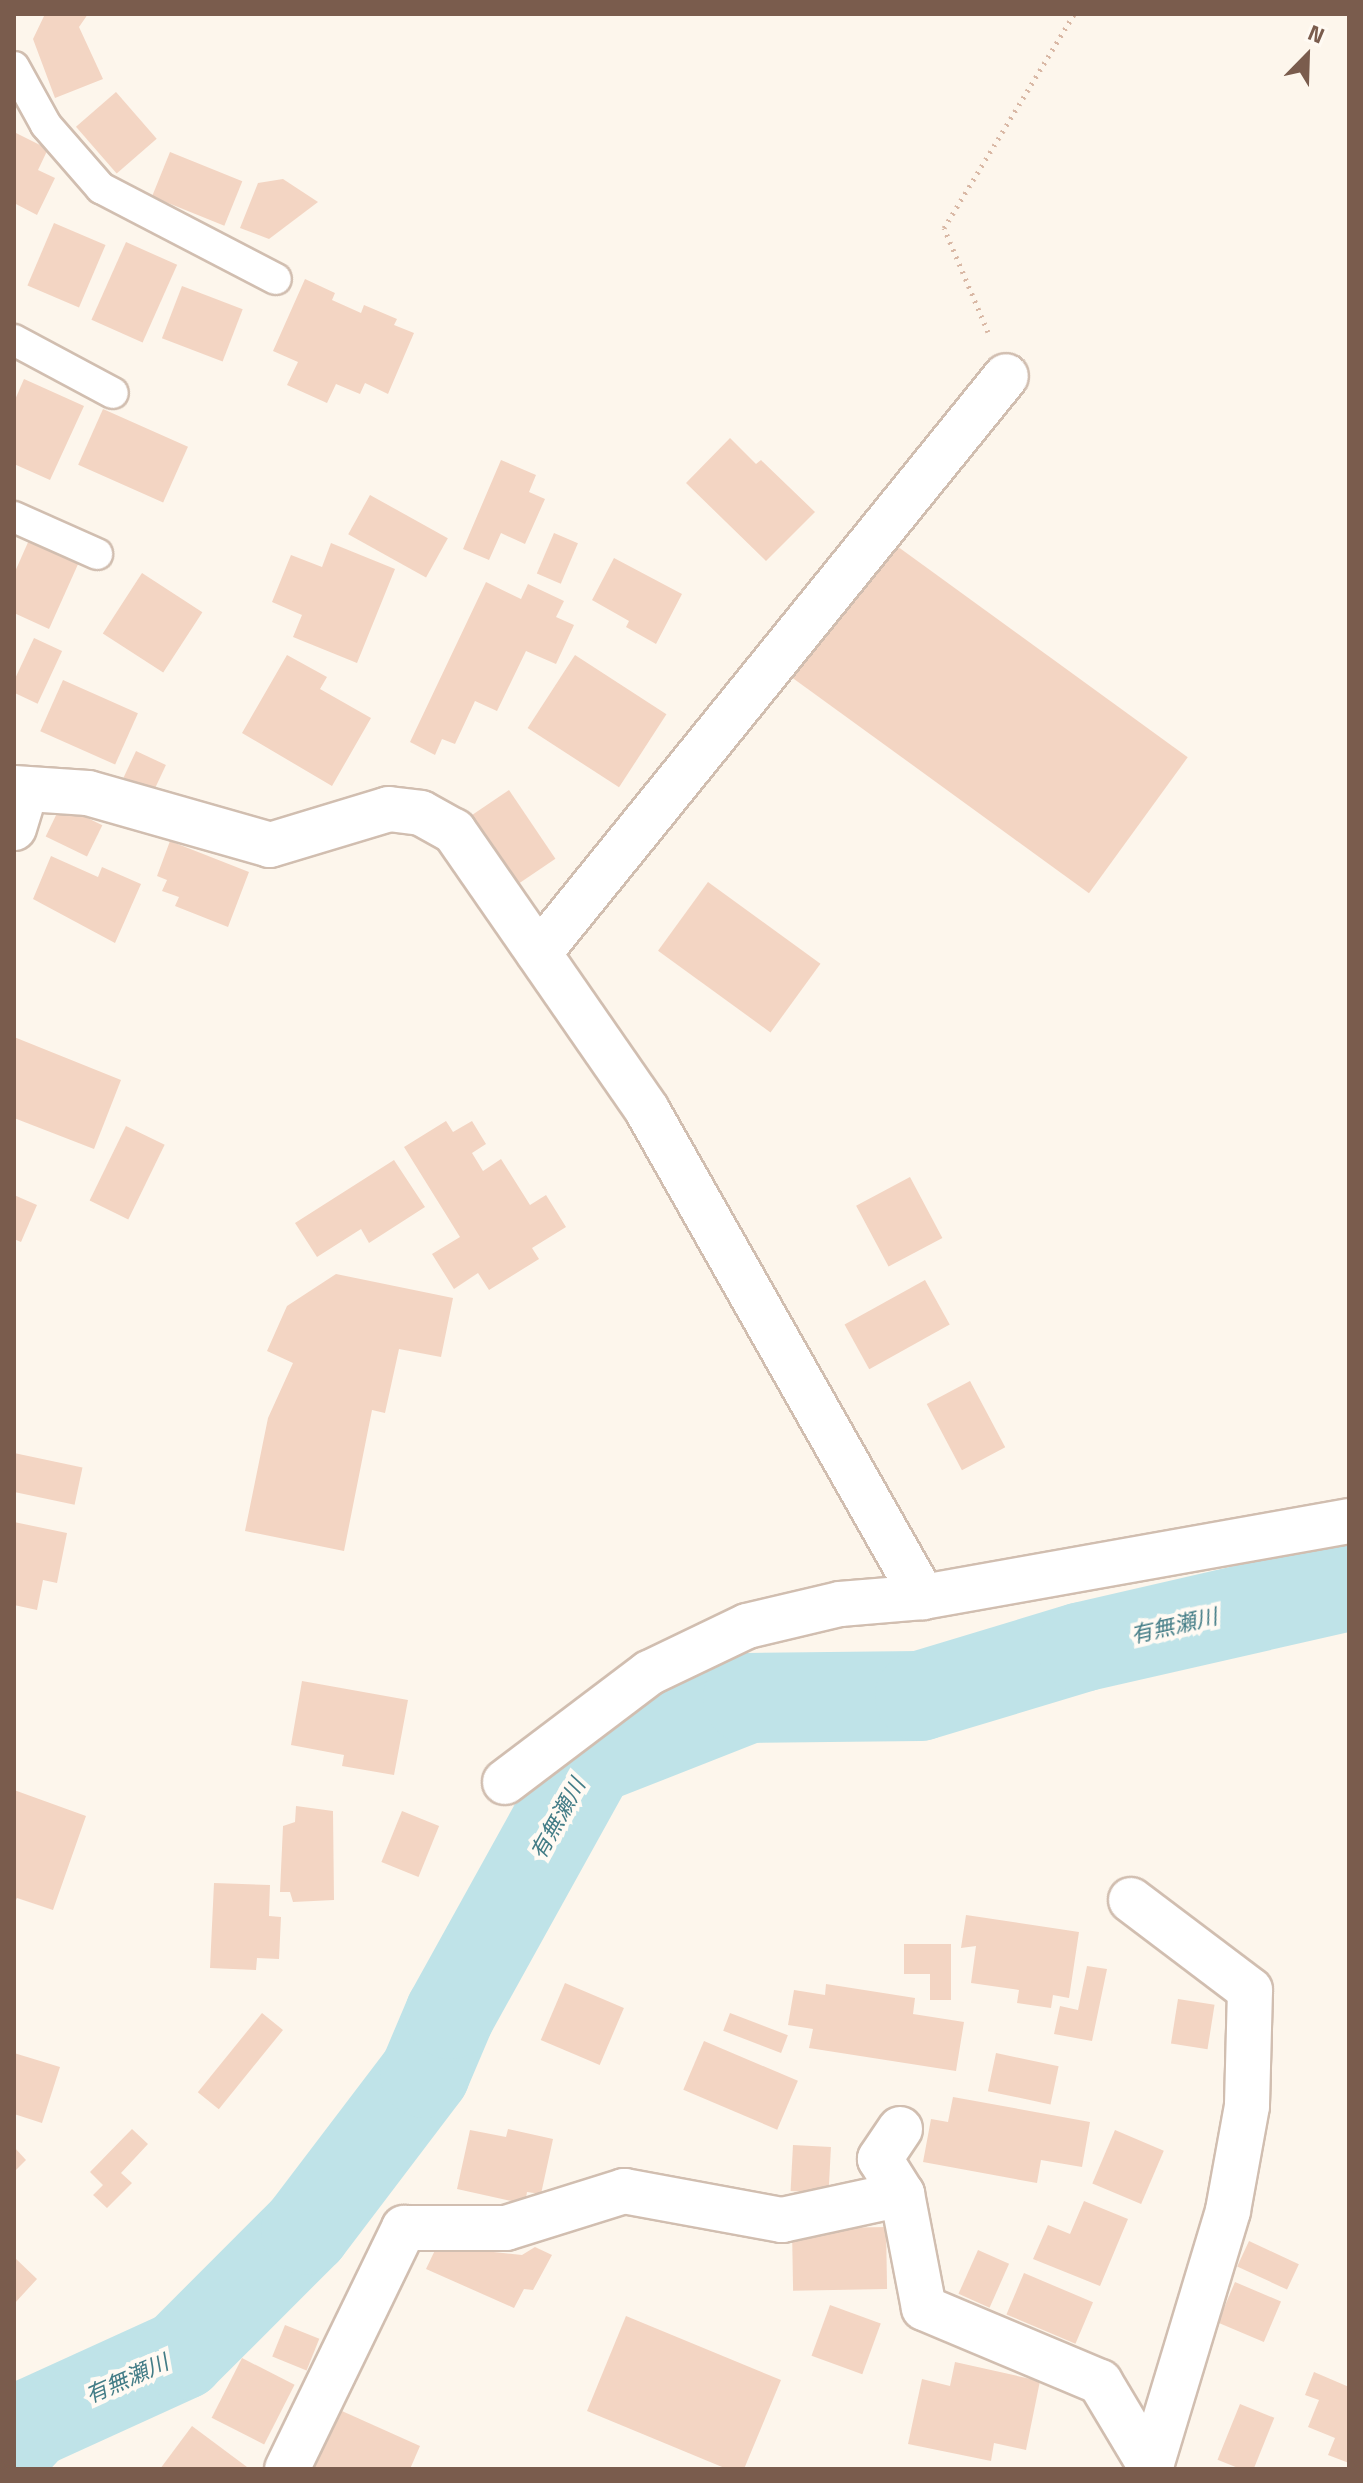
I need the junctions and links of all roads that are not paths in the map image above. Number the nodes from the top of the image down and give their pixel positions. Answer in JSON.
{"nodes":[{"id":1,"x":14,"y":67,"type":"edge"},
{"id":2,"x":276,"y":279,"type":"dead end"},
{"id":3,"x":14,"y":340,"type":"edge"},
{"id":4,"x":1006,"y":376,"type":"road end"},
{"id":5,"x":113,"y":393,"type":"dead end"},
{"id":6,"x":14,"y":517,"type":"edge"},
{"id":7,"x":97,"y":554,"type":"dead end"},
{"id":8,"x":18,"y":802,"type":"edge"},
{"id":9,"x":539,"y":953,"type":"junction"},
{"id":10,"x":1349,"y":1521,"type":"edge"},
{"id":11,"x":923,"y":1597,"type":"junction"},
{"id":12,"x":505,"y":1782,"type":"dead end"},
{"id":13,"x":1131,"y":1900,"type":"dead end"},
{"id":14,"x":900,"y":2129,"type":"dead end"},
{"id":15,"x":902,"y":2194,"type":"junction"},
{"id":16,"x":1152,"y":2466,"type":"edge"},
{"id":17,"x":287,"y":2469,"type":"edge"}],
"edges":[{"from":1,"to":2,"type":"lane"},
{"from":3,"to":5,"type":"lane"},
{"from":4,"to":9,"type":"street"},
{"from":6,"to":7,"type":"lane"},
{"from":8,"to":9,"type":"street"},
{"from":9,"to":11,"type":"street"},
{"from":10,"to":11,"type":"street"},
{"from":11,"to":12,"type":"street"},
{"from":13,"to":16,"type":"street"},
{"from":14,"to":15,"type":"street"},
{"from":15,"to":16,"type":"street"},
{"from":15,"to":17,"type":"street"}]}
